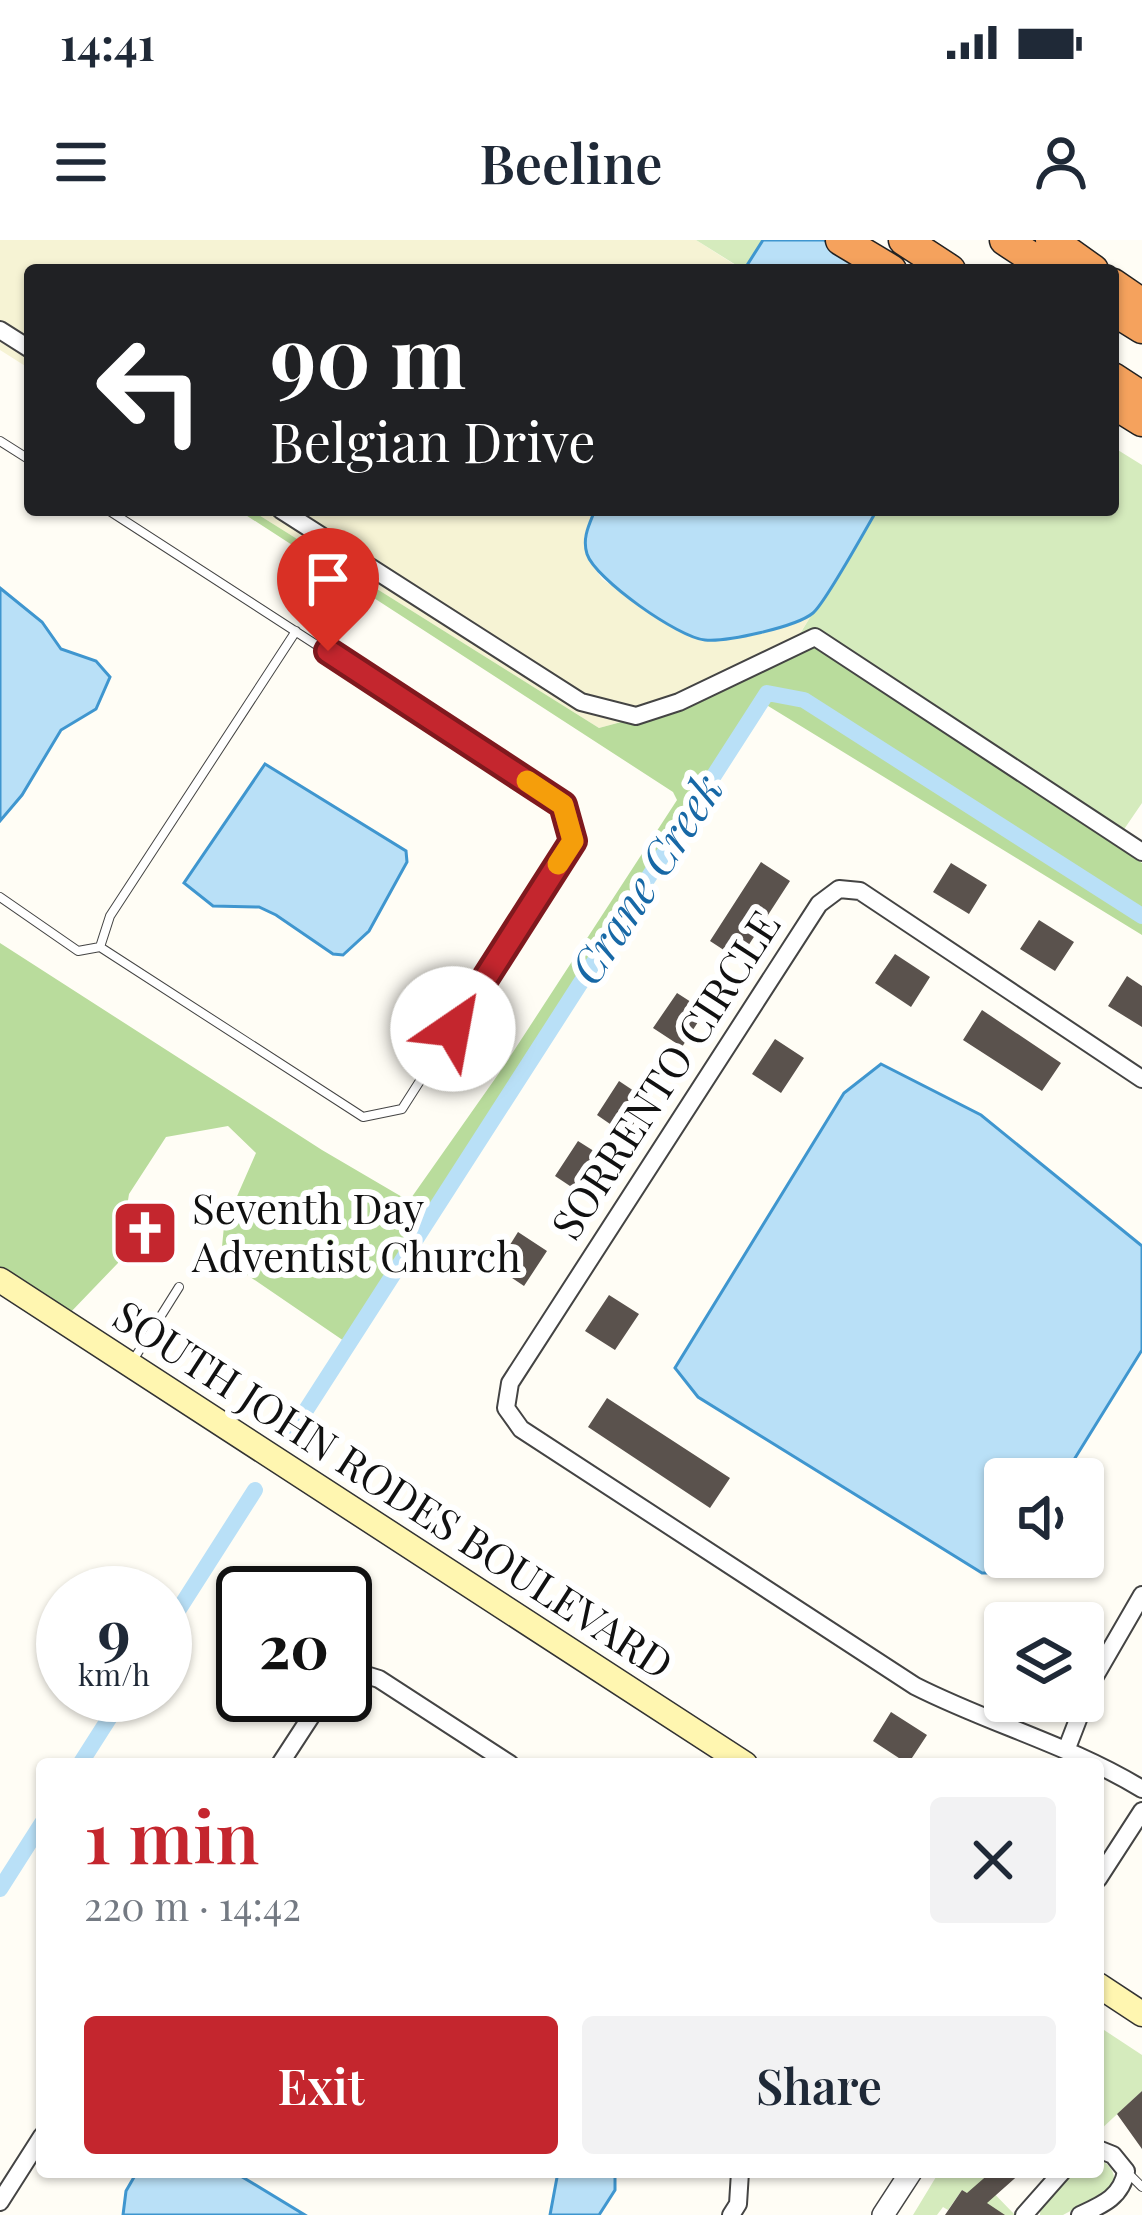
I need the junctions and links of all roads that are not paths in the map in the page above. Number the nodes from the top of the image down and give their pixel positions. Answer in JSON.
{"nodes":[{"id":1,"x":841,"y":240,"type":"edge"},
{"id":2,"x":904,"y":240,"type":"edge"},
{"id":3,"x":1005,"y":240,"type":"edge"},
{"id":4,"x":1051,"y":240,"type":"edge"},
{"id":5,"x":881,"y":264,"type":"edge"},
{"id":6,"x":941,"y":264,"type":"edge"},
{"id":7,"x":1042,"y":264,"type":"edge"},
{"id":8,"x":1085,"y":264,"type":"edge"},
{"id":9,"x":117,"y":516,"type":"edge"},
{"id":10,"x":290,"y":516,"type":"edge"},
{"id":11,"x":296,"y":631,"type":"junction"},
{"id":12,"x":1142,"y":852,"type":"edge"},
{"id":13,"x":0,"y":897,"type":"edge"},
{"id":14,"x":100,"y":947,"type":"junction"},
{"id":15,"x":1142,"y":1079,"type":"edge"},
{"id":16,"x":0,"y":1280,"type":"edge"},
{"id":17,"x":178,"y":1287,"type":"dead end"},
{"id":18,"x":130,"y":1366,"type":"junction"},
{"id":19,"x":1142,"y":1595,"type":"edge"},
{"id":20,"x":372,"y":1677,"type":"edge"},
{"id":21,"x":307,"y":1722,"type":"edge"},
{"id":22,"x":1067,"y":1748,"type":"junction"},
{"id":23,"x":284,"y":1758,"type":"edge"},
{"id":24,"x":501,"y":1758,"type":"edge"},
{"id":25,"x":737,"y":1758,"type":"edge"},
{"id":26,"x":1085,"y":1758,"type":"edge"},
{"id":27,"x":1104,"y":1769,"type":"edge"},
{"id":28,"x":1142,"y":1790,"type":"edge"},
{"id":29,"x":1142,"y":1811,"type":"edge"},
{"id":30,"x":1104,"y":1870,"type":"edge"},
{"id":31,"x":1104,"y":1989,"type":"edge"},
{"id":32,"x":1142,"y":2014,"type":"edge"},
{"id":33,"x":36,"y":2145,"type":"edge"},
{"id":34,"x":1104,"y":2151,"type":"edge"},
{"id":35,"x":1126,"y":2171,"type":"junction"},
{"id":36,"x":740,"y":2178,"type":"edge"},
{"id":37,"x":906,"y":2178,"type":"edge"},
{"id":38,"x":1057,"y":2178,"type":"edge"},
{"id":39,"x":1142,"y":2187,"type":"edge"},
{"id":40,"x":0,"y":2202,"type":"edge"},
{"id":41,"x":731,"y":2215,"type":"edge"},
{"id":42,"x":883,"y":2215,"type":"edge"},
{"id":43,"x":1024,"y":2215,"type":"edge"},
{"id":44,"x":1080,"y":2215,"type":"edge"}],
"edges":[{"from":1,"to":5,"type":"highway"},
{"from":2,"to":6,"type":"highway"},
{"from":3,"to":7,"type":"highway"},
{"from":4,"to":8,"type":"highway"},
{"from":9,"to":11,"type":"lane"},
{"from":10,"to":12,"type":"street"},
{"from":11,"to":14,"type":"lane"},
{"from":11,"to":14,"type":"lane"},
{"from":13,"to":14,"type":"lane"},
{"from":15,"to":22,"type":"street","name":"SORRENTO CIRCLE"},
{"from":16,"to":18,"type":"main road","name":"SOUTH JOHN RODES BOULEVARD"},
{"from":17,"to":18,"type":"lane"},
{"from":18,"to":25,"type":"main road","name":"SOUTH JOHN RODES BOULEVARD"},
{"from":19,"to":22,"type":"street"},
{"from":20,"to":24,"type":"street"},
{"from":21,"to":23,"type":"street"},
{"from":22,"to":26,"type":"street","name":"SORRENTO CIRCLE"},
{"from":27,"to":28,"type":"street","name":"SORRENTO CIRCLE"},
{"from":29,"to":30,"type":"street"},
{"from":31,"to":32,"type":"main road"},
{"from":33,"to":40,"type":"street"},
{"from":34,"to":35,"type":"street"},
{"from":35,"to":39,"type":"lane"},
{"from":35,"to":44,"type":"street"},
{"from":36,"to":41,"type":"street"},
{"from":37,"to":42,"type":"street"},
{"from":38,"to":43,"type":"street"}]}
